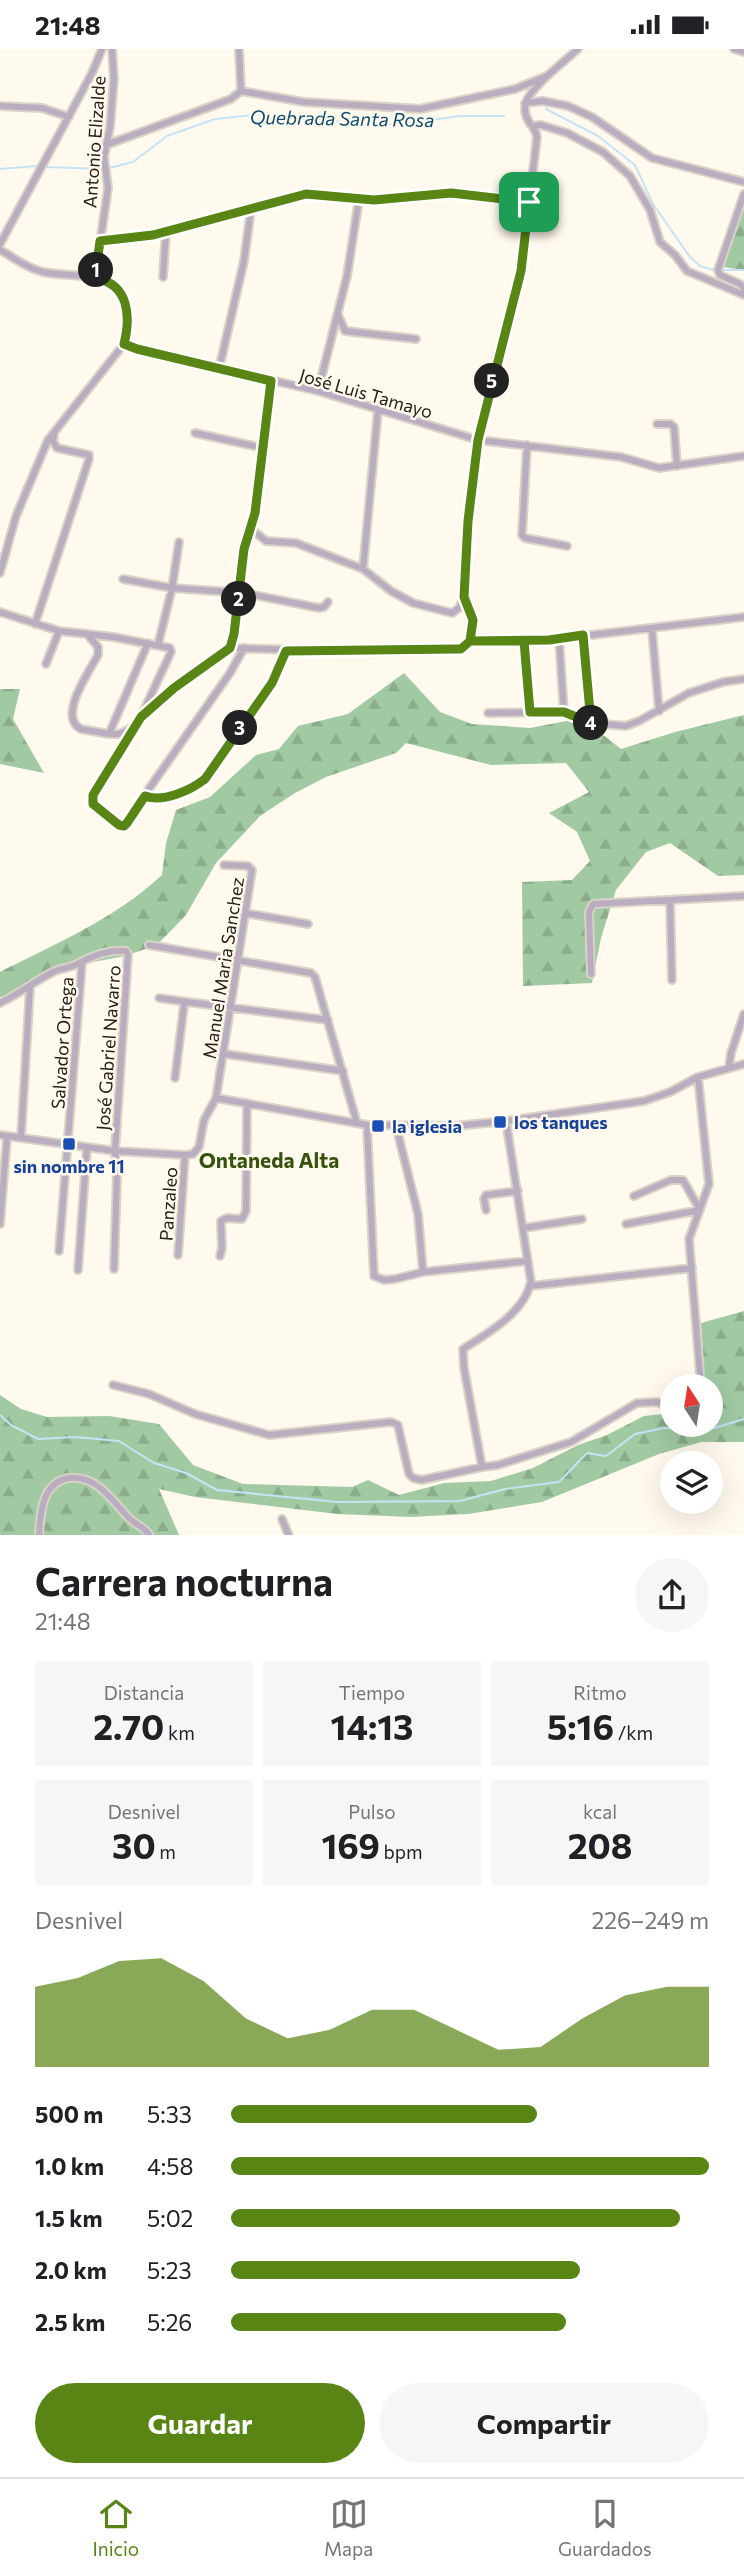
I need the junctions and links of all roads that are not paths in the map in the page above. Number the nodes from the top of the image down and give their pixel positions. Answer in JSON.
{"nodes":[{"id":1,"x":102,"y":49,"type":"edge"},
{"id":2,"x":112,"y":49,"type":"edge"},
{"id":3,"x":239,"y":49,"type":"edge"},
{"id":4,"x":578,"y":49,"type":"edge"},
{"id":5,"x":547,"y":76,"type":"junction"},
{"id":6,"x":242,"y":91,"type":"junction"},
{"id":7,"x":525,"y":103,"type":"junction"},
{"id":8,"x":0,"y":106,"type":"edge"},
{"id":9,"x":69,"y":117,"type":"junction"},
{"id":10,"x":533,"y":126,"type":"junction"},
{"id":11,"x":106,"y":145,"type":"junction"},
{"id":12,"x":744,"y":182,"type":"edge"},
{"id":13,"x":744,"y":194,"type":"edge"},
{"id":14,"x":359,"y":199,"type":"junction"},
{"id":15,"x":529,"y":202,"type":"junction"},
{"id":16,"x":251,"y":209,"type":"junction"},
{"id":17,"x":166,"y":232,"type":"junction"},
{"id":18,"x":100,"y":241,"type":"junction"},
{"id":19,"x":0,"y":244,"type":"edge"},
{"id":20,"x":0,"y":250,"type":"edge"},
{"id":21,"x":163,"y":277,"type":"dead end"},
{"id":22,"x":95,"y":278,"type":"junction"},
{"id":23,"x":744,"y":289,"type":"edge"},
{"id":24,"x":744,"y":295,"type":"edge"},
{"id":25,"x":338,"y":313,"type":"junction"},
{"id":26,"x":416,"y":339,"type":"dead end"},
{"id":27,"x":124,"y":344,"type":"junction"},
{"id":28,"x":219,"y":369,"type":"junction"},
{"id":29,"x":271,"y":381,"type":"junction"},
{"id":30,"x":318,"y":391,"type":"junction"},
{"id":31,"x":378,"y":410,"type":"junction"},
{"id":32,"x":657,"y":425,"type":"dead end"},
{"id":33,"x":57,"y":426,"type":"junction"},
{"id":34,"x":195,"y":433,"type":"dead end"},
{"id":35,"x":478,"y":440,"type":"junction"},
{"id":36,"x":527,"y":445,"type":"junction"},
{"id":37,"x":263,"y":448,"type":"junction"},
{"id":38,"x":744,"y":456,"type":"edge"},
{"id":39,"x":677,"y":466,"type":"junction"},
{"id":40,"x":251,"y":529,"type":"junction"},
{"id":41,"x":179,"y":542,"type":"dead end"},
{"id":42,"x":567,"y":546,"type":"dead end"},
{"id":43,"x":363,"y":569,"type":"junction"},
{"id":44,"x":0,"y":573,"type":"edge"},
{"id":45,"x":123,"y":579,"type":"dead end"},
{"id":46,"x":172,"y":588,"type":"junction"},
{"id":47,"x":239,"y":594,"type":"junction"},
{"id":48,"x":464,"y":597,"type":"junction"},
{"id":49,"x":328,"y":602,"type":"dead end"},
{"id":50,"x":0,"y":612,"type":"edge"},
{"id":51,"x":452,"y":613,"type":"junction"},
{"id":52,"x":472,"y":614,"type":"junction"},
{"id":53,"x":744,"y":617,"type":"edge"},
{"id":54,"x":35,"y":624,"type":"junction"},
{"id":55,"x":652,"y":629,"type":"junction"},
{"id":56,"x":59,"y":631,"type":"junction"},
{"id":57,"x":86,"y":634,"type":"junction"},
{"id":58,"x":583,"y":635,"type":"junction"},
{"id":59,"x":559,"y":639,"type":"junction"},
{"id":60,"x":470,"y":641,"type":"junction"},
{"id":61,"x":524,"y":641,"type":"junction"},
{"id":62,"x":148,"y":643,"type":"junction"},
{"id":63,"x":158,"y":645,"type":"junction"},
{"id":64,"x":230,"y":648,"type":"junction"},
{"id":65,"x":244,"y":648,"type":"junction"},
{"id":66,"x":286,"y":651,"type":"junction"},
{"id":67,"x":46,"y":664,"type":"dead end"},
{"id":68,"x":744,"y":679,"type":"edge"},
{"id":69,"x":659,"y":711,"type":"junction"},
{"id":70,"x":530,"y":712,"type":"junction"},
{"id":71,"x":564,"y":712,"type":"junction"},
{"id":72,"x":488,"y":713,"type":"dead end"},
{"id":73,"x":141,"y":717,"type":"junction"},
{"id":74,"x":591,"y":723,"type":"junction"},
{"id":75,"x":109,"y":734,"type":"junction"},
{"id":76,"x":145,"y":796,"type":"junction"},
{"id":77,"x":224,"y":865,"type":"dead end"},
{"id":78,"x":744,"y":896,"type":"edge"},
{"id":79,"x":670,"y":901,"type":"junction"},
{"id":80,"x":246,"y":913,"type":"junction"},
{"id":81,"x":308,"y":924,"type":"dead end"},
{"id":82,"x":149,"y":945,"type":"dead end"},
{"id":83,"x":238,"y":959,"type":"junction"},
{"id":84,"x":82,"y":963,"type":"junction"},
{"id":85,"x":591,"y":974,"type":"dead end"},
{"id":86,"x":672,"y":979,"type":"dead end"},
{"id":87,"x":30,"y":987,"type":"junction"},
{"id":88,"x":159,"y":998,"type":"dead end"},
{"id":89,"x":0,"y":1003,"type":"edge"},
{"id":90,"x":185,"y":1004,"type":"junction"},
{"id":91,"x":231,"y":1009,"type":"junction"},
{"id":92,"x":744,"y":1014,"type":"edge"},
{"id":93,"x":328,"y":1020,"type":"junction"},
{"id":94,"x":225,"y":1054,"type":"junction"},
{"id":95,"x":744,"y":1064,"type":"edge"},
{"id":96,"x":729,"y":1067,"type":"junction"},
{"id":97,"x":343,"y":1071,"type":"junction"},
{"id":98,"x":698,"y":1077,"type":"junction"},
{"id":99,"x":174,"y":1078,"type":"dead end"},
{"id":100,"x":216,"y":1098,"type":"junction"},
{"id":101,"x":247,"y":1103,"type":"junction"},
{"id":102,"x":506,"y":1121,"type":"junction"},
{"id":103,"x":357,"y":1123,"type":"junction"},
{"id":104,"x":367,"y":1125,"type":"junction"},
{"id":105,"x":396,"y":1126,"type":"junction"},
{"id":106,"x":4,"y":1136,"type":"edge"},
{"id":107,"x":22,"y":1138,"type":"junction"},
{"id":108,"x":69,"y":1144,"type":"junction"},
{"id":109,"x":87,"y":1147,"type":"junction"},
{"id":110,"x":115,"y":1151,"type":"junction"},
{"id":111,"x":185,"y":1155,"type":"junction"},
{"id":112,"x":518,"y":1192,"type":"junction"},
{"id":113,"x":635,"y":1196,"type":"dead end"},
{"id":114,"x":486,"y":1210,"type":"dead end"},
{"id":115,"x":700,"y":1210,"type":"junction"},
{"id":116,"x":582,"y":1219,"type":"dead end"},
{"id":117,"x":0,"y":1224,"type":"edge"},
{"id":118,"x":626,"y":1224,"type":"dead end"},
{"id":119,"x":524,"y":1228,"type":"junction"},
{"id":120,"x":59,"y":1251,"type":"dead end"},
{"id":121,"x":178,"y":1255,"type":"dead end"},
{"id":122,"x":220,"y":1255,"type":"dead end"},
{"id":123,"x":528,"y":1261,"type":"junction"},
{"id":124,"x":692,"y":1268,"type":"junction"},
{"id":125,"x":114,"y":1269,"type":"dead end"},
{"id":126,"x":78,"y":1270,"type":"dead end"},
{"id":127,"x":423,"y":1272,"type":"junction"},
{"id":128,"x":531,"y":1286,"type":"junction"},
{"id":129,"x":700,"y":1374,"type":"edge"},
{"id":130,"x":113,"y":1385,"type":"dead end"},
{"id":131,"x":660,"y":1403,"type":"edge"},
{"id":132,"x":481,"y":1467,"type":"junction"},
{"id":133,"x":282,"y":1519,"type":"dead end"},
{"id":134,"x":39,"y":1535,"type":"edge"},
{"id":135,"x":150,"y":1535,"type":"edge"},
{"id":136,"x":289,"y":1535,"type":"edge"}],
"edges":[{"from":1,"to":9,"type":"street"},
{"from":2,"to":11,"type":"street","name":"Antonio Elizalde"},
{"from":3,"to":6,"type":"street"},
{"from":4,"to":5,"type":"street"},
{"from":5,"to":6,"type":"street"},
{"from":5,"to":7,"type":"street"},
{"from":6,"to":11,"type":"street"},
{"from":7,"to":10,"type":"street"},
{"from":7,"to":12,"type":"street"},
{"from":8,"to":9,"type":"street"},
{"from":9,"to":19,"type":"street"},
{"from":10,"to":15,"type":"street"},
{"from":10,"to":24,"type":"street"},
{"from":11,"to":18,"type":"street","name":"Antonio Elizalde"},
{"from":13,"to":23,"type":"street"},
{"from":14,"to":15,"type":"street"},
{"from":14,"to":16,"type":"street"},
{"from":14,"to":25,"type":"street"},
{"from":15,"to":35,"type":"street"},
{"from":16,"to":17,"type":"street"},
{"from":16,"to":28,"type":"street"},
{"from":17,"to":18,"type":"street"},
{"from":17,"to":21,"type":"street"},
{"from":18,"to":22,"type":"street","name":"Antonio Elizalde"},
{"from":20,"to":22,"type":"street"},
{"from":22,"to":27,"type":"street"},
{"from":25,"to":26,"type":"street"},
{"from":25,"to":30,"type":"street"},
{"from":27,"to":28,"type":"street","name":"José Luis Tamayo"},
{"from":27,"to":33,"type":"street"},
{"from":28,"to":29,"type":"street","name":"José Luis Tamayo"},
{"from":29,"to":30,"type":"street","name":"José Luis Tamayo"},
{"from":29,"to":37,"type":"street"},
{"from":30,"to":31,"type":"street","name":"José Luis Tamayo"},
{"from":31,"to":35,"type":"street","name":"José Luis Tamayo"},
{"from":31,"to":43,"type":"street"},
{"from":32,"to":39,"type":"street"},
{"from":33,"to":44,"type":"street"},
{"from":33,"to":54,"type":"street"},
{"from":34,"to":37,"type":"street"},
{"from":35,"to":36,"type":"street","name":"José Luis Tamayo"},
{"from":35,"to":48,"type":"street"},
{"from":36,"to":39,"type":"street","name":"José Luis Tamayo"},
{"from":36,"to":42,"type":"street"},
{"from":37,"to":40,"type":"street"},
{"from":38,"to":39,"type":"street","name":"José Luis Tamayo"},
{"from":40,"to":43,"type":"street"},
{"from":40,"to":47,"type":"street"},
{"from":41,"to":46,"type":"street"},
{"from":43,"to":51,"type":"street"},
{"from":45,"to":46,"type":"street"},
{"from":46,"to":47,"type":"street"},
{"from":46,"to":63,"type":"street"},
{"from":47,"to":49,"type":"street"},
{"from":47,"to":64,"type":"street"},
{"from":48,"to":51,"type":"street"},
{"from":48,"to":52,"type":"street"},
{"from":50,"to":54,"type":"street"},
{"from":51,"to":52,"type":"street"},
{"from":52,"to":60,"type":"street"},
{"from":53,"to":55,"type":"street"},
{"from":54,"to":56,"type":"street"},
{"from":55,"to":58,"type":"street"},
{"from":55,"to":69,"type":"street"},
{"from":56,"to":57,"type":"street"},
{"from":56,"to":67,"type":"street"},
{"from":57,"to":62,"type":"street"},
{"from":57,"to":75,"type":"street"},
{"from":58,"to":59,"type":"street"},
{"from":58,"to":74,"type":"street"},
{"from":59,"to":61,"type":"street"},
{"from":59,"to":71,"type":"street"},
{"from":60,"to":61,"type":"street"},
{"from":60,"to":66,"type":"street"},
{"from":61,"to":70,"type":"street"},
{"from":62,"to":63,"type":"street"},
{"from":62,"to":75,"type":"street"},
{"from":63,"to":73,"type":"street"},
{"from":64,"to":65,"type":"street"},
{"from":64,"to":73,"type":"street"},
{"from":65,"to":66,"type":"street"},
{"from":65,"to":76,"type":"street"},
{"from":66,"to":76,"type":"street"},
{"from":68,"to":69,"type":"street"},
{"from":69,"to":74,"type":"street"},
{"from":70,"to":71,"type":"street"},
{"from":70,"to":72,"type":"street"},
{"from":71,"to":74,"type":"street"},
{"from":73,"to":75,"type":"street"},
{"from":73,"to":76,"type":"street"},
{"from":77,"to":80,"type":"street","name":"Manuel Maria Sanchez"},
{"from":78,"to":79,"type":"street"},
{"from":79,"to":85,"type":"street"},
{"from":79,"to":86,"type":"street"},
{"from":80,"to":81,"type":"street"},
{"from":80,"to":83,"type":"street","name":"Manuel Maria Sanchez"},
{"from":82,"to":83,"type":"street"},
{"from":83,"to":91,"type":"street","name":"Manuel Maria Sanchez"},
{"from":83,"to":93,"type":"street"},
{"from":84,"to":87,"type":"street"},
{"from":84,"to":108,"type":"street","name":"Salvador Ortega"},
{"from":84,"to":110,"type":"street","name":"José Gabriel Navarro"},
{"from":87,"to":89,"type":"street"},
{"from":87,"to":107,"type":"street"},
{"from":88,"to":90,"type":"street"},
{"from":90,"to":91,"type":"street"},
{"from":90,"to":99,"type":"street"},
{"from":91,"to":93,"type":"street"},
{"from":91,"to":94,"type":"street","name":"Manuel Maria Sanchez"},
{"from":92,"to":96,"type":"street"},
{"from":93,"to":97,"type":"street"},
{"from":94,"to":97,"type":"street"},
{"from":94,"to":100,"type":"street","name":"Manuel Maria Sanchez"},
{"from":95,"to":96,"type":"street"},
{"from":96,"to":98,"type":"street"},
{"from":97,"to":103,"type":"street"},
{"from":98,"to":102,"type":"street"},
{"from":98,"to":115,"type":"street"},
{"from":100,"to":101,"type":"street"},
{"from":100,"to":111,"type":"street","name":"Manuel Maria Sanchez"},
{"from":101,"to":103,"type":"street"},
{"from":101,"to":122,"type":"street"},
{"from":102,"to":105,"type":"street"},
{"from":102,"to":112,"type":"street"},
{"from":103,"to":104,"type":"street"},
{"from":104,"to":105,"type":"street"},
{"from":104,"to":127,"type":"street"},
{"from":105,"to":127,"type":"street"},
{"from":106,"to":107,"type":"street"},
{"from":106,"to":117,"type":"street"},
{"from":107,"to":108,"type":"street"},
{"from":108,"to":109,"type":"street"},
{"from":108,"to":120,"type":"street","name":"Salvador Ortega"},
{"from":109,"to":110,"type":"street"},
{"from":109,"to":126,"type":"street"},
{"from":110,"to":111,"type":"street"},
{"from":110,"to":125,"type":"street","name":"José Gabriel Navarro"},
{"from":111,"to":121,"type":"street","name":"Panzaleo"},
{"from":112,"to":114,"type":"street"},
{"from":112,"to":119,"type":"street"},
{"from":113,"to":115,"type":"street"},
{"from":115,"to":118,"type":"street"},
{"from":115,"to":124,"type":"street"},
{"from":116,"to":119,"type":"street"},
{"from":119,"to":123,"type":"street"},
{"from":123,"to":127,"type":"street"},
{"from":123,"to":128,"type":"street"},
{"from":124,"to":128,"type":"street"},
{"from":124,"to":129,"type":"street"},
{"from":128,"to":132,"type":"street"},
{"from":130,"to":132,"type":"street"},
{"from":131,"to":132,"type":"street"},
{"from":133,"to":136,"type":"street"},
{"from":134,"to":135,"type":"street"}]}
